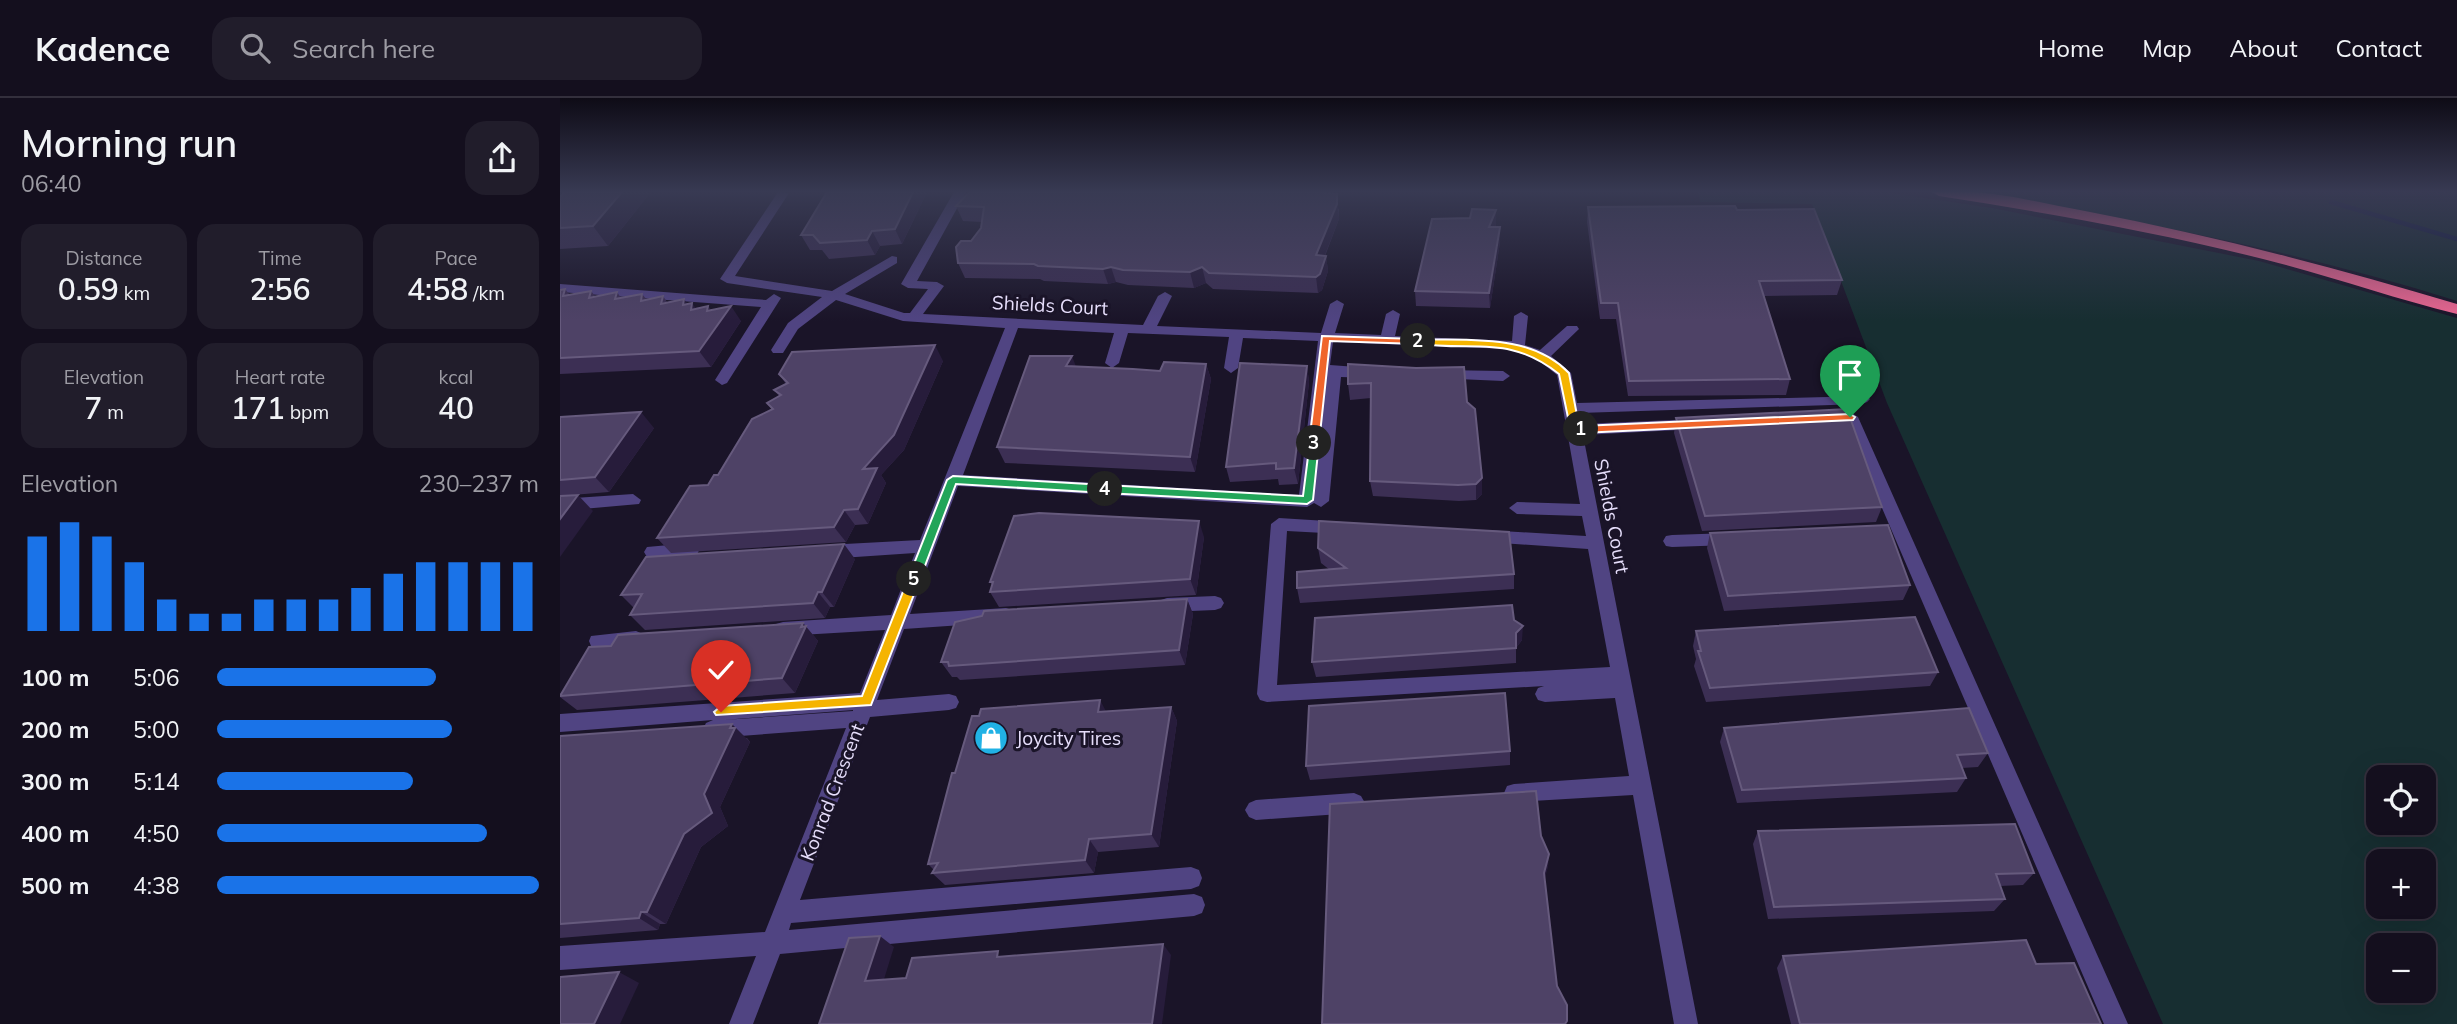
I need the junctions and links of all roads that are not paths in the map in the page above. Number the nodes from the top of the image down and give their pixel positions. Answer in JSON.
{"nodes":[{"id":1,"x":755,"y":235,"type":"edge"},
{"id":2,"x":935,"y":235,"type":"edge"},
{"id":3,"x":2172,"y":235,"type":"edge"},
{"id":4,"x":892,"y":260,"type":"dead end"},
{"id":5,"x":783,"y":287,"type":"junction"},
{"id":6,"x":560,"y":288,"type":"edge"},
{"id":7,"x":834,"y":295,"type":"junction"},
{"id":8,"x":1165,"y":296,"type":"dead end"},
{"id":9,"x":1337,"y":303,"type":"dead end"},
{"id":10,"x":770,"y":304,"type":"junction"},
{"id":11,"x":2457,"y":309,"type":"edge"},
{"id":12,"x":1393,"y":314,"type":"dead end"},
{"id":13,"x":1521,"y":316,"type":"dead end"},
{"id":14,"x":914,"y":317,"type":"junction"},
{"id":15,"x":1013,"y":324,"type":"junction"},
{"id":16,"x":1122,"y":329,"type":"junction"},
{"id":17,"x":1572,"y":329,"type":"dead end"},
{"id":18,"x":1148,"y":330,"type":"junction"},
{"id":19,"x":1237,"y":334,"type":"junction"},
{"id":20,"x":1331,"y":338,"type":"junction"},
{"id":21,"x":1387,"y":340,"type":"junction"},
{"id":22,"x":1518,"y":348,"type":"junction"},
{"id":23,"x":778,"y":350,"type":"dead end"},
{"id":24,"x":1542,"y":356,"type":"junction"},
{"id":25,"x":1112,"y":363,"type":"dead end"},
{"id":26,"x":1231,"y":368,"type":"dead end"},
{"id":27,"x":1334,"y":372,"type":"junction"},
{"id":28,"x":1386,"y":373,"type":"edge"},
{"id":29,"x":1425,"y":374,"type":"edge"},
{"id":30,"x":1503,"y":376,"type":"dead end"},
{"id":31,"x":722,"y":380,"type":"dead end"},
{"id":32,"x":1862,"y":399,"type":"dead end"},
{"id":33,"x":1570,"y":408,"type":"junction"},
{"id":34,"x":1808,"y":419,"type":"edge"},
{"id":35,"x":1711,"y":424,"type":"edge"},
{"id":36,"x":1574,"y":430,"type":"junction"},
{"id":37,"x":953,"y":480,"type":"junction"},
{"id":38,"x":633,"y":500,"type":"dead end"},
{"id":39,"x":1321,"y":502,"type":"dead end"},
{"id":40,"x":560,"y":505,"type":"edge"},
{"id":41,"x":1517,"y":508,"type":"dead end"},
{"id":42,"x":1589,"y":510,"type":"junction"},
{"id":43,"x":1360,"y":529,"type":"edge"},
{"id":44,"x":1901,"y":530,"type":"junction"},
{"id":45,"x":1874,"y":532,"type":"edge"},
{"id":46,"x":1469,"y":535,"type":"edge"},
{"id":47,"x":1753,"y":538,"type":"edge"},
{"id":48,"x":929,"y":540,"type":"junction"},
{"id":49,"x":1672,"y":541,"type":"dead end"},
{"id":50,"x":1595,"y":543,"type":"junction"},
{"id":51,"x":806,"y":548,"type":"edge"},
{"id":52,"x":704,"y":554,"type":"edge"},
{"id":53,"x":649,"y":558,"type":"edge"},
{"id":54,"x":1214,"y":603,"type":"dead end"},
{"id":55,"x":1145,"y":607,"type":"edge"},
{"id":56,"x":1020,"y":614,"type":"edge"},
{"id":57,"x":898,"y":621,"type":"junction"},
{"id":58,"x":761,"y":630,"type":"edge"},
{"id":59,"x":652,"y":637,"type":"edge"},
{"id":60,"x":598,"y":641,"type":"dead end"},
{"id":61,"x":1621,"y":682,"type":"junction"},
{"id":62,"x":1545,"y":694,"type":"dead end"},
{"id":63,"x":949,"y":702,"type":"dead end"},
{"id":64,"x":863,"y":710,"type":"junction"},
{"id":65,"x":560,"y":723,"type":"edge"},
{"id":66,"x":560,"y":740,"type":"edge"},
{"id":67,"x":1640,"y":785,"type":"junction"},
{"id":68,"x":1488,"y":795,"type":"edge"},
{"id":69,"x":1379,"y":802,"type":"edge"},
{"id":70,"x":1256,"y":810,"type":"dead end"},
{"id":71,"x":1191,"y":878,"type":"dead end"},
{"id":72,"x":1194,"y":905,"type":"dead end"},
{"id":73,"x":784,"y":914,"type":"junction"},
{"id":74,"x":773,"y":943,"type":"junction"},
{"id":75,"x":560,"y":958,"type":"edge"},
{"id":76,"x":741,"y":1024,"type":"edge"},
{"id":77,"x":1686,"y":1024,"type":"edge"},
{"id":78,"x":2116,"y":1024,"type":"edge"}],
"edges":[{"from":1,"to":5,"type":"street","name":"Shields Court"},
{"from":2,"to":14,"type":"street"},
{"from":3,"to":11,"type":"highway"},
{"from":4,"to":7,"type":"street"},
{"from":5,"to":7,"type":"street","name":"Shields Court"},
{"from":5,"to":10,"type":"street"},
{"from":6,"to":10,"type":"street"},
{"from":7,"to":14,"type":"street","name":"Shields Court"},
{"from":7,"to":23,"type":"street"},
{"from":8,"to":18,"type":"street"},
{"from":9,"to":20,"type":"street"},
{"from":10,"to":31,"type":"street"},
{"from":12,"to":21,"type":"street"},
{"from":13,"to":22,"type":"street"},
{"from":14,"to":15,"type":"street","name":"Shields Court"},
{"from":15,"to":16,"type":"street","name":"Shields Court"},
{"from":15,"to":37,"type":"street","name":"Konrad Crescent"},
{"from":16,"to":18,"type":"street","name":"Shields Court"},
{"from":16,"to":25,"type":"street"},
{"from":17,"to":24,"type":"street"},
{"from":18,"to":19,"type":"street","name":"Shields Court"},
{"from":19,"to":20,"type":"street","name":"Shields Court"},
{"from":19,"to":26,"type":"street"},
{"from":20,"to":21,"type":"street","name":"Shields Court"},
{"from":20,"to":27,"type":"street"},
{"from":20,"to":37,"type":"street"},
{"from":21,"to":22,"type":"street","name":"Shields Court"},
{"from":22,"to":24,"type":"street","name":"Shields Court"},
{"from":24,"to":33,"type":"street","name":"Shields Court"},
{"from":27,"to":28,"type":"street"},
{"from":27,"to":39,"type":"street"},
{"from":29,"to":30,"type":"street"},
{"from":32,"to":33,"type":"street"},
{"from":33,"to":36,"type":"street","name":"Shields Court"},
{"from":34,"to":44,"type":"street"},
{"from":35,"to":36,"type":"street"},
{"from":36,"to":42,"type":"street","name":"Shields Court"},
{"from":37,"to":48,"type":"street","name":"Konrad Crescent"},
{"from":38,"to":40,"type":"street"},
{"from":41,"to":42,"type":"street"},
{"from":42,"to":50,"type":"street","name":"Shields Court"},
{"from":43,"to":61,"type":"street"},
{"from":44,"to":45,"type":"street"},
{"from":44,"to":78,"type":"street"},
{"from":46,"to":50,"type":"street"},
{"from":47,"to":49,"type":"street"},
{"from":48,"to":51,"type":"street"},
{"from":48,"to":57,"type":"street","name":"Konrad Crescent"},
{"from":50,"to":61,"type":"street","name":"Shields Court"},
{"from":52,"to":53,"type":"street"},
{"from":54,"to":55,"type":"street"},
{"from":56,"to":57,"type":"street"},
{"from":57,"to":58,"type":"street"},
{"from":57,"to":64,"type":"street","name":"Konrad Crescent"},
{"from":59,"to":60,"type":"street"},
{"from":61,"to":62,"type":"street"},
{"from":61,"to":67,"type":"street","name":"Shields Court"},
{"from":63,"to":64,"type":"street"},
{"from":64,"to":65,"type":"street"},
{"from":64,"to":66,"type":"street"},
{"from":64,"to":73,"type":"street","name":"Konrad Crescent"},
{"from":67,"to":68,"type":"street"},
{"from":67,"to":77,"type":"street","name":"Shields Court"},
{"from":69,"to":70,"type":"street"},
{"from":71,"to":73,"type":"street"},
{"from":72,"to":74,"type":"street"},
{"from":73,"to":74,"type":"street","name":"Konrad Crescent"},
{"from":74,"to":75,"type":"street"},
{"from":74,"to":76,"type":"street","name":"Konrad Crescent"}]}
